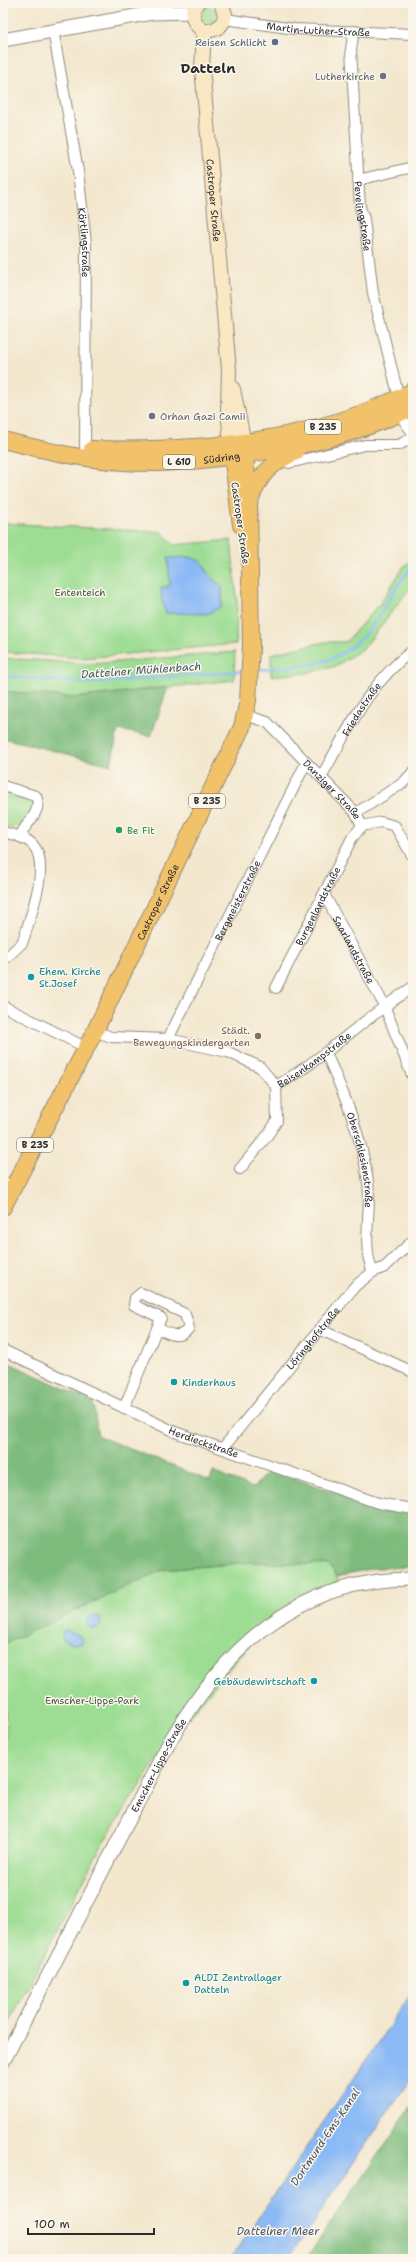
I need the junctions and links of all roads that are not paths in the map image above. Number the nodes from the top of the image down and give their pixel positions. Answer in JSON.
{"nodes":[{"id":1,"x":221,"y":3,"type":"edge"},
{"id":2,"x":195,"y":8,"type":"edge"},
{"id":3,"x":225,"y":19,"type":"junction"},
{"id":4,"x":52,"y":30,"type":"junction"},
{"id":5,"x":204,"y":31,"type":"junction"},
{"id":6,"x":354,"y":31,"type":"junction"},
{"id":7,"x":413,"y":34,"type":"edge"},
{"id":8,"x":3,"y":40,"type":"edge"},
{"id":9,"x":413,"y":167,"type":"edge"},
{"id":10,"x":358,"y":180,"type":"junction"},
{"id":11,"x":406,"y":394,"type":"edge"},
{"id":12,"x":406,"y":410,"type":"edge"},
{"id":13,"x":412,"y":431,"type":"edge"},
{"id":14,"x":3,"y":440,"type":"edge"},
{"id":15,"x":317,"y":442,"type":"junction"},
{"id":16,"x":238,"y":450,"type":"junction"},
{"id":17,"x":85,"y":453,"type":"junction"},
{"id":18,"x":289,"y":463,"type":"dead end"},
{"id":19,"x":249,"y":502,"type":"junction"},
{"id":20,"x":249,"y":580,"type":"junction"},
{"id":21,"x":413,"y":650,"type":"edge"},
{"id":22,"x":245,"y":715,"type":"junction"},
{"id":23,"x":306,"y":763,"type":"junction"},
{"id":24,"x":413,"y":772,"type":"edge"},
{"id":25,"x":321,"y":777,"type":"junction"},
{"id":26,"x":3,"y":786,"type":"edge"},
{"id":27,"x":356,"y":813,"type":"junction"},
{"id":28,"x":362,"y":826,"type":"junction"},
{"id":29,"x":3,"y":832,"type":"edge"},
{"id":30,"x":23,"y":837,"type":"junction"},
{"id":31,"x":413,"y":857,"type":"edge"},
{"id":32,"x":324,"y":894,"type":"junction"},
{"id":33,"x":3,"y":961,"type":"edge"},
{"id":34,"x":413,"y":987,"type":"edge"},
{"id":35,"x":276,"y":988,"type":"dead end"},
{"id":36,"x":384,"y":1005,"type":"junction"},
{"id":37,"x":3,"y":1006,"type":"edge"},
{"id":38,"x":95,"y":1031,"type":"junction"},
{"id":39,"x":168,"y":1038,"type":"junction"},
{"id":40,"x":87,"y":1048,"type":"junction"},
{"id":41,"x":326,"y":1052,"type":"junction"},
{"id":42,"x":413,"y":1078,"type":"edge"},
{"id":43,"x":276,"y":1086,"type":"junction"},
{"id":44,"x":240,"y":1169,"type":"dead end"},
{"id":45,"x":8,"y":1185,"type":"edge"},
{"id":46,"x":3,"y":1207,"type":"edge"},
{"id":47,"x":413,"y":1240,"type":"edge"},
{"id":48,"x":373,"y":1272,"type":"junction"},
{"id":49,"x":157,"y":1328,"type":"junction"},
{"id":50,"x":319,"y":1329,"type":"junction"},
{"id":51,"x":3,"y":1350,"type":"edge"},
{"id":52,"x":413,"y":1372,"type":"edge"},
{"id":53,"x":124,"y":1408,"type":"junction"},
{"id":54,"x":223,"y":1448,"type":"junction"},
{"id":55,"x":413,"y":1509,"type":"edge"},
{"id":56,"x":413,"y":1579,"type":"edge"},
{"id":57,"x":3,"y":2062,"type":"edge"}],
"edges":[{"from":1,"to":3,"type":"main road"},
{"from":2,"to":4,"type":"street"},
{"from":2,"to":5,"type":"main road"},
{"from":3,"to":5,"type":"main road"},
{"from":3,"to":6,"type":"street","name":"Martin-Luther-Straße"},
{"from":4,"to":8,"type":"street"},
{"from":4,"to":17,"type":"street","name":"Körtlingstraße"},
{"from":5,"to":16,"type":"main road","name":"Castroper Straße"},
{"from":6,"to":7,"type":"street","name":"Martin-Luther-Straße"},
{"from":6,"to":10,"type":"street","name":"Pevelingstraße"},
{"from":9,"to":10,"type":"street"},
{"from":10,"to":11,"type":"street","name":"Pevelingstraße"},
{"from":11,"to":16,"type":"main road","name":"Südring","number":"B 235"},
{"from":12,"to":13,"type":"street"},
{"from":12,"to":15,"type":"main road","name":"Südring","number":"B 235"},
{"from":13,"to":18,"type":"street"},
{"from":14,"to":17,"type":"main road","name":"Südring","number":"L 610"},
{"from":15,"to":16,"type":"main road","name":"Südring","number":"B 235"},
{"from":15,"to":19,"type":"main road","number":"B 235"},
{"from":16,"to":17,"type":"main road","name":"Südring","number":"L 610"},
{"from":16,"to":19,"type":"main road","name":"Castroper Straße","number":"B 235"},
{"from":16,"to":20,"type":"main road","name":"Castroper Straße","number":"B 235"},
{"from":19,"to":20,"type":"main road","name":"Castroper Straße","number":"B 235"},
{"from":20,"to":22,"type":"main road","name":"Castroper Straße","number":"B 235"},
{"from":21,"to":25,"type":"street","name":"Friedastraße"},
{"from":22,"to":23,"type":"street","name":"Danziger Straße"},
{"from":22,"to":38,"type":"main road","name":"Castroper Straße","number":"B 235"},
{"from":23,"to":25,"type":"street","name":"Danziger Straße"},
{"from":23,"to":39,"type":"street","name":"Bergmeisterstraße"},
{"from":24,"to":27,"type":"street"},
{"from":25,"to":27,"type":"street","name":"Danziger Straße"},
{"from":26,"to":30,"type":"street"},
{"from":27,"to":28,"type":"street","name":"Danziger Straße"},
{"from":28,"to":31,"type":"street","name":"Danziger Straße"},
{"from":28,"to":32,"type":"street","name":"Burgenlandstraße"},
{"from":29,"to":30,"type":"street"},
{"from":30,"to":33,"type":"street"},
{"from":32,"to":35,"type":"street","name":"Burgenlandstraße"},
{"from":32,"to":36,"type":"street","name":"Saarlandstraße"},
{"from":34,"to":36,"type":"street","name":"Beisenkampstraße"},
{"from":36,"to":41,"type":"street","name":"Beisenkampstraße"},
{"from":36,"to":42,"type":"street","name":"Saarlandstraße"},
{"from":37,"to":40,"type":"street"},
{"from":38,"to":39,"type":"street","name":"Beisenkampstraße"},
{"from":38,"to":40,"type":"main road","name":"Castroper Straße","number":"B 235"},
{"from":39,"to":43,"type":"street","name":"Beisenkampstraße"},
{"from":40,"to":45,"type":"main road","name":"Castroper Straße","number":"B 235"},
{"from":41,"to":43,"type":"street","name":"Beisenkampstraße"},
{"from":41,"to":48,"type":"street","name":"Oberschlesienstraße"},
{"from":43,"to":44,"type":"street"},
{"from":45,"to":46,"type":"main road","name":"Castroper Straße","number":"B 235"},
{"from":47,"to":48,"type":"street","name":"Löringhofstraße"},
{"from":48,"to":50,"type":"street","name":"Löringhofstraße"},
{"from":49,"to":49,"type":"street"},
{"from":49,"to":53,"type":"street"},
{"from":50,"to":52,"type":"street"},
{"from":50,"to":54,"type":"street","name":"Löringhofstraße"},
{"from":51,"to":53,"type":"street","name":"Herdieckstraße"},
{"from":53,"to":54,"type":"street","name":"Herdieckstraße"},
{"from":54,"to":55,"type":"street","name":"Herdieckstraße"},
{"from":56,"to":57,"type":"street","name":"Emscher-Lippe-Straße"}]}
